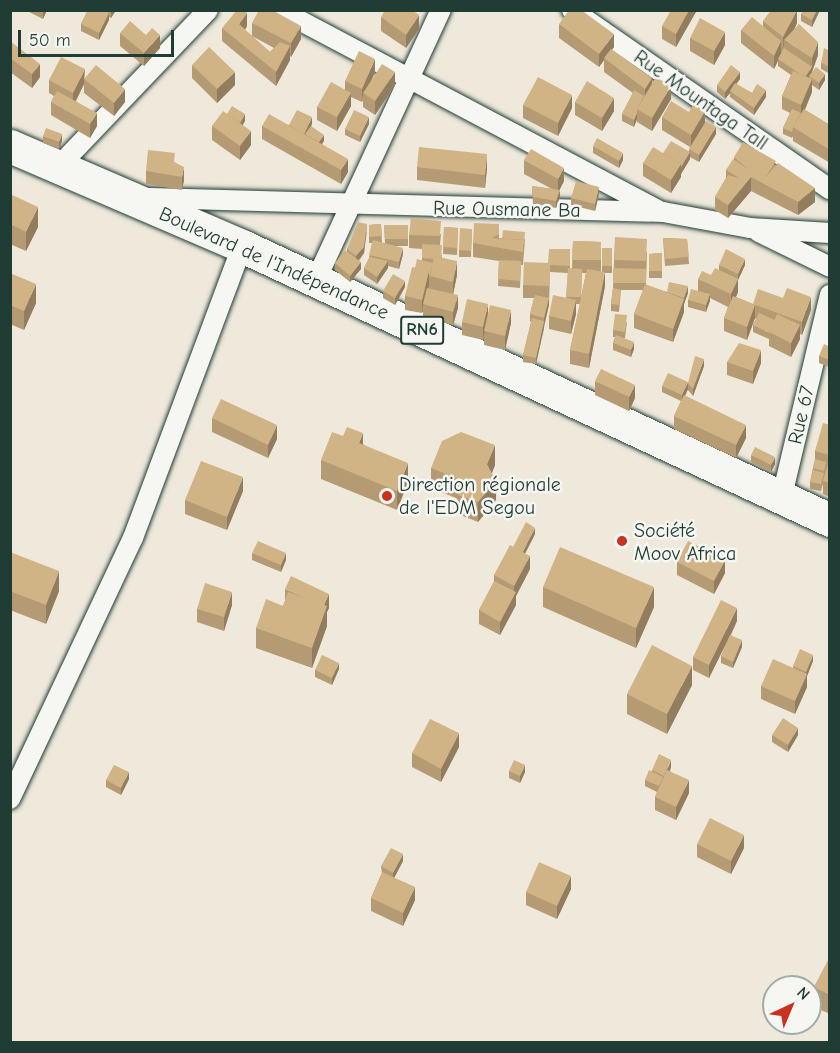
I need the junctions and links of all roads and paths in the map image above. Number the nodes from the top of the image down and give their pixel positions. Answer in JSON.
{"nodes":[{"id":1,"x":208,"y":10,"type":"edge"},
{"id":2,"x":280,"y":10,"type":"edge"},
{"id":3,"x":441,"y":10,"type":"edge"},
{"id":4,"x":572,"y":10,"type":"edge"},
{"id":5,"x":410,"y":80,"type":"junction"},
{"id":6,"x":10,"y":146,"type":"edge"},
{"id":7,"x":58,"y":167,"type":"junction"},
{"id":8,"x":830,"y":189,"type":"edge"},
{"id":9,"x":129,"y":198,"type":"junction"},
{"id":10,"x":352,"y":205,"type":"junction"},
{"id":11,"x":663,"y":212,"type":"junction"},
{"id":12,"x":750,"y":228,"type":"junction"},
{"id":13,"x":830,"y":233,"type":"edge"},
{"id":14,"x":242,"y":246,"type":"junction"},
{"id":15,"x":830,"y":267,"type":"edge"},
{"id":16,"x":316,"y":280,"type":"junction"},
{"id":17,"x":830,"y":295,"type":"edge"},
{"id":18,"x":781,"y":500,"type":"junction"},
{"id":19,"x":830,"y":520,"type":"edge"},
{"id":20,"x":10,"y":799,"type":"edge"}],
"edges":[{"from":1,"to":7,"type":"street"},
{"from":2,"to":5,"type":"street"},
{"from":3,"to":5,"type":"street"},
{"from":4,"to":8,"type":"street","name":"Rue Mountaga Tall"},
{"from":5,"to":10,"type":"street"},
{"from":5,"to":11,"type":"street"},
{"from":6,"to":7,"type":"highway","name":"Boulevard de l'Indépendance","number":"RN6"},
{"from":7,"to":9,"type":"highway","name":"Boulevard de l'Indépendance","number":"RN6"},
{"from":9,"to":10,"type":"street","name":"Rue Ousmane Ba"},
{"from":9,"to":14,"type":"highway","name":"Boulevard de l'Indépendance","number":"RN6"},
{"from":10,"to":11,"type":"street","name":"Rue Ousmane Ba"},
{"from":10,"to":16,"type":"street"},
{"from":11,"to":12,"type":"street"},
{"from":12,"to":13,"type":"street"},
{"from":12,"to":15,"type":"street"},
{"from":14,"to":16,"type":"highway","name":"Boulevard de l'Indépendance","number":"RN6"},
{"from":14,"to":20,"type":"street"},
{"from":16,"to":18,"type":"highway","name":"Boulevard de l'Indépendance","number":"RN6"},
{"from":17,"to":18,"type":"street","name":"Rue 67"},
{"from":18,"to":19,"type":"highway","name":"Boulevard de l'Indépendance","number":"RN6"}]}
